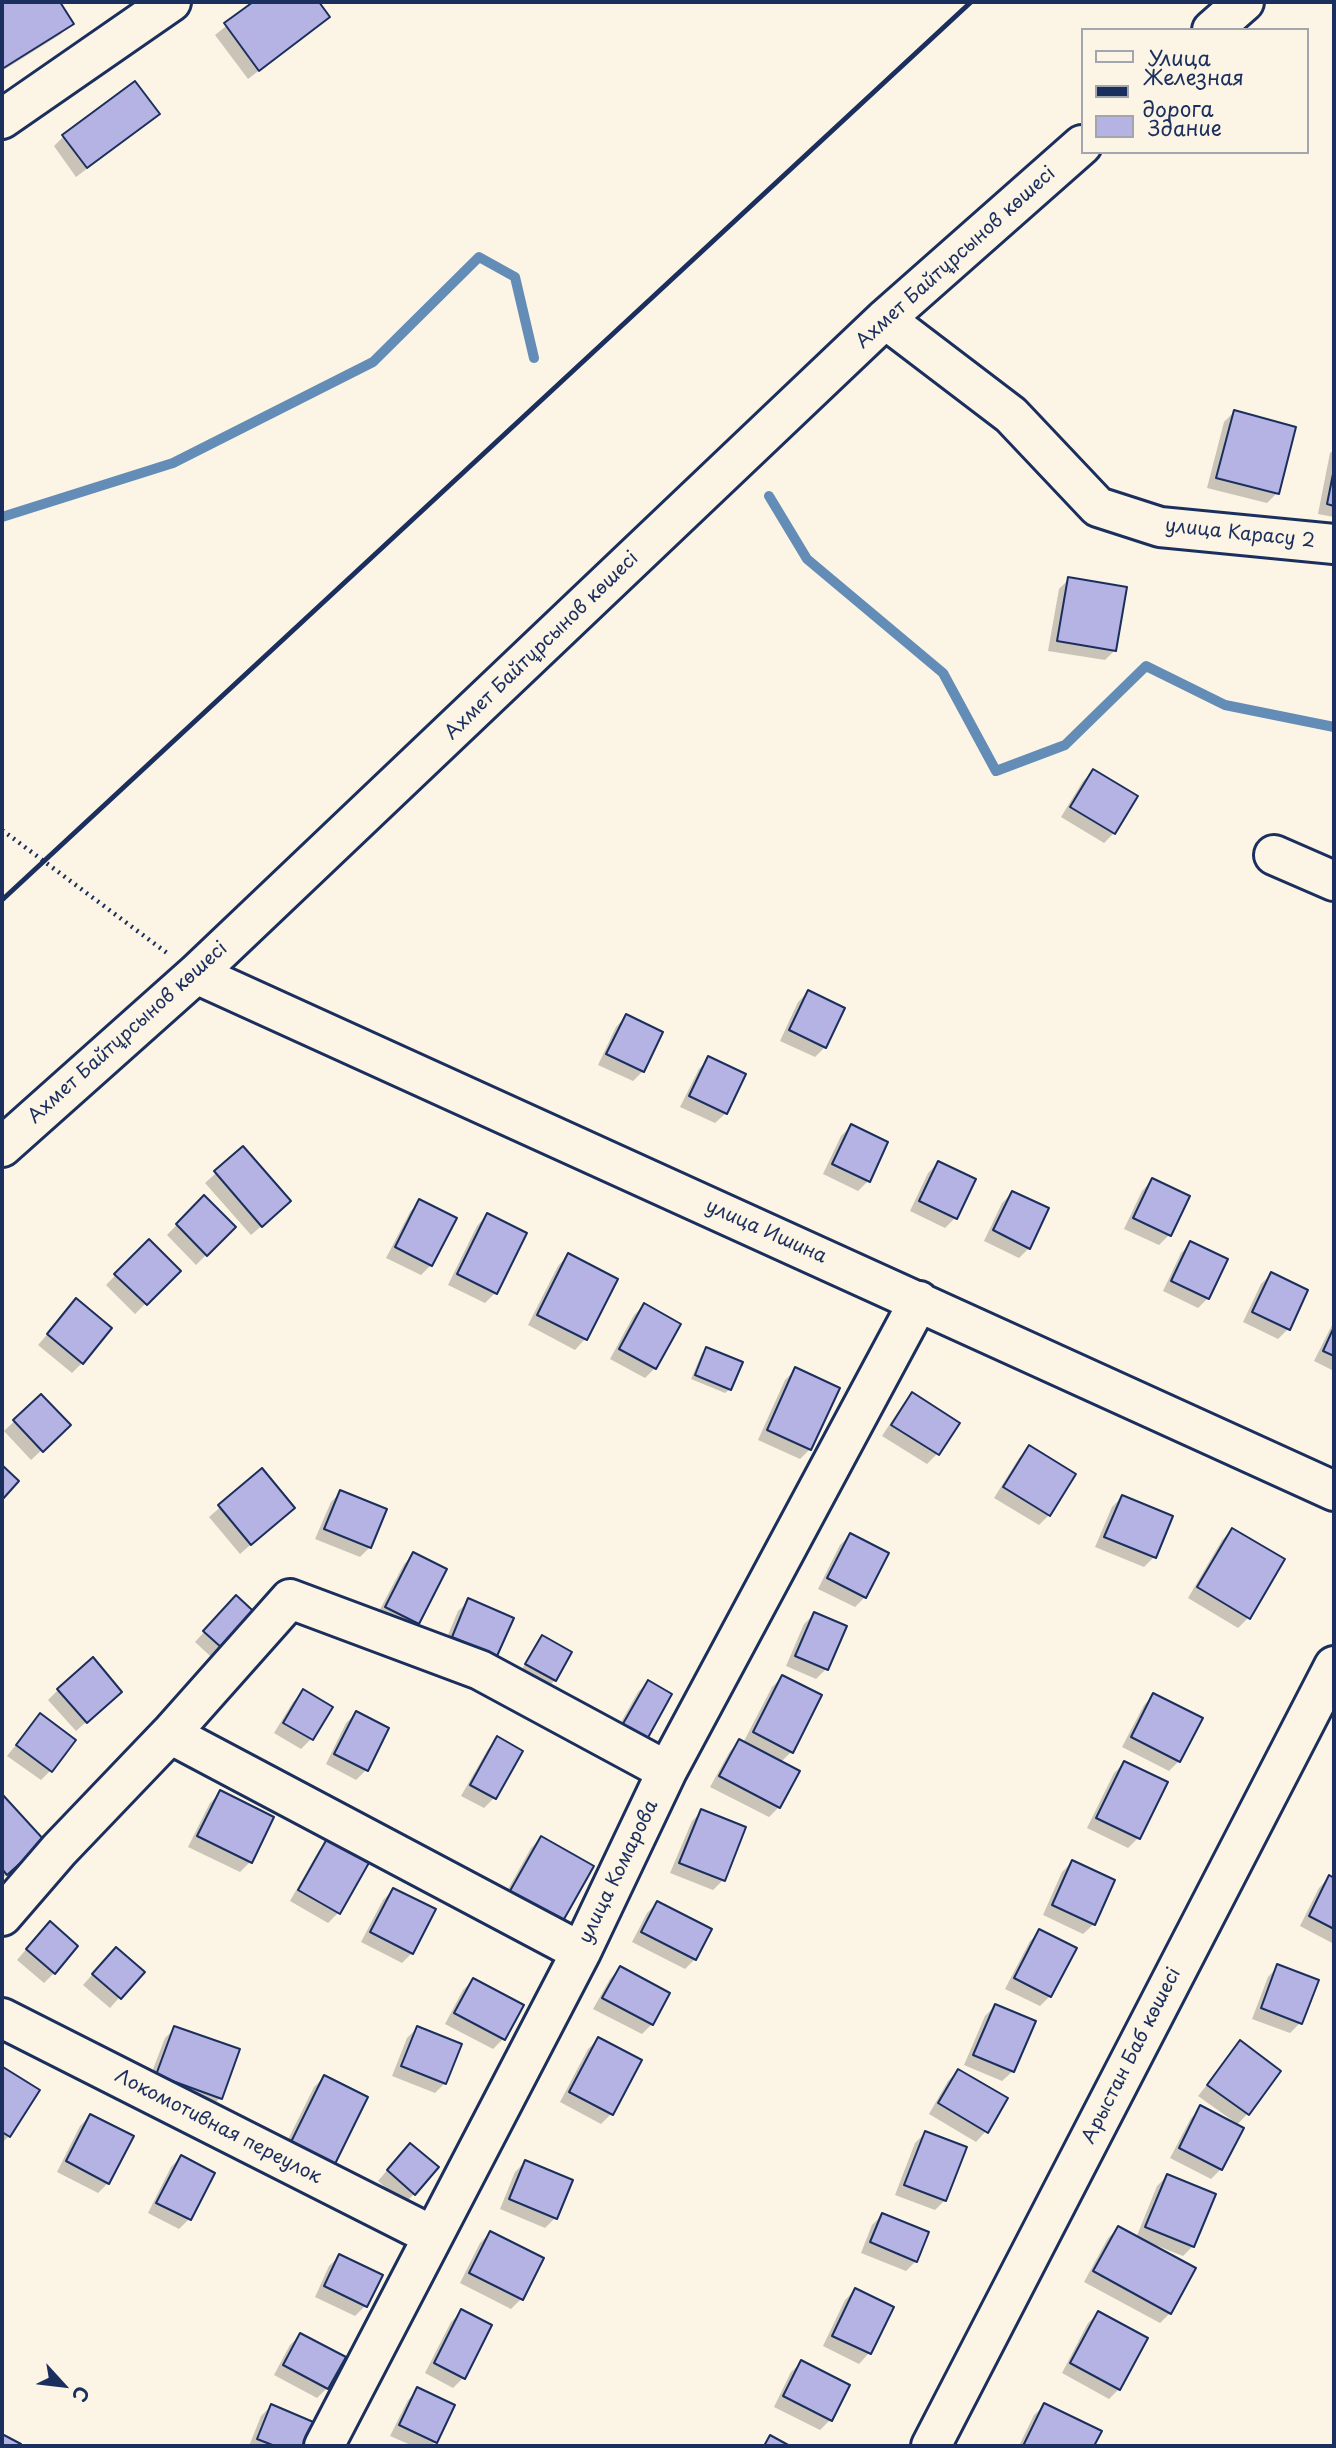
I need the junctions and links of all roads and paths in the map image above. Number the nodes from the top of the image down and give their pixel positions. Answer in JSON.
{"nodes":[{"id":1,"x":171,"y":2,"type":"edge"},
{"id":2,"x":1244,"y":2,"type":"edge"},
{"id":3,"x":1214,"y":28,"type":"edge"},
{"id":4,"x":2,"y":120,"type":"edge"},
{"id":5,"x":1080,"y":147,"type":"edge"},
{"id":6,"x":885,"y":319,"type":"junction"},
{"id":7,"x":1334,"y":544,"type":"edge"},
{"id":8,"x":2,"y":830,"type":"edge"},
{"id":9,"x":1274,"y":855,"type":"dead end"},
{"id":10,"x":1334,"y":881,"type":"edge"},
{"id":11,"x":196,"y":974,"type":"junction"},
{"id":12,"x":2,"y":1147,"type":"edge"},
{"id":13,"x":919,"y":1301,"type":"junction"},
{"id":14,"x":1334,"y":1491,"type":"edge"},
{"id":15,"x":1334,"y":1666,"type":"edge"},
{"id":16,"x":170,"y":1734,"type":"junction"},
{"id":17,"x":667,"y":1770,"type":"junction"},
{"id":18,"x":2,"y":1916,"type":"edge"},
{"id":19,"x":581,"y":1952,"type":"junction"},
{"id":20,"x":2,"y":2018,"type":"edge"},
{"id":21,"x":433,"y":2236,"type":"junction"},
{"id":22,"x":324,"y":2446,"type":"edge"},
{"id":23,"x":931,"y":2446,"type":"edge"}],
"edges":[{"from":1,"to":4,"type":"street"},
{"from":2,"to":3,"type":"street"},
{"from":5,"to":6,"type":"street","name":"Ахмет Байтұрсынов көшесі"},
{"from":6,"to":7,"type":"street","name":"улица Карасу 2"},
{"from":6,"to":11,"type":"street","name":"Ахмет Байтұрсынов көшесі"},
{"from":8,"to":11,"type":"path"},
{"from":9,"to":10,"type":"street"},
{"from":11,"to":12,"type":"street","name":"Ахмет Байтұрсынов көшесі"},
{"from":11,"to":13,"type":"street","name":"улица Ишина"},
{"from":13,"to":14,"type":"street","name":"улица Ишина"},
{"from":13,"to":17,"type":"street","name":"улица Комарова"},
{"from":15,"to":23,"type":"street","name":"Арыстан Баб көшесі"},
{"from":16,"to":17,"type":"street"},
{"from":16,"to":18,"type":"street"},
{"from":16,"to":19,"type":"street"},
{"from":17,"to":19,"type":"street","name":"улица Комарова"},
{"from":19,"to":21,"type":"street","name":"улица Комарова"},
{"from":20,"to":21,"type":"street","name":"Локомотивная переулок"},
{"from":21,"to":22,"type":"street","name":"улица Комарова"}]}
